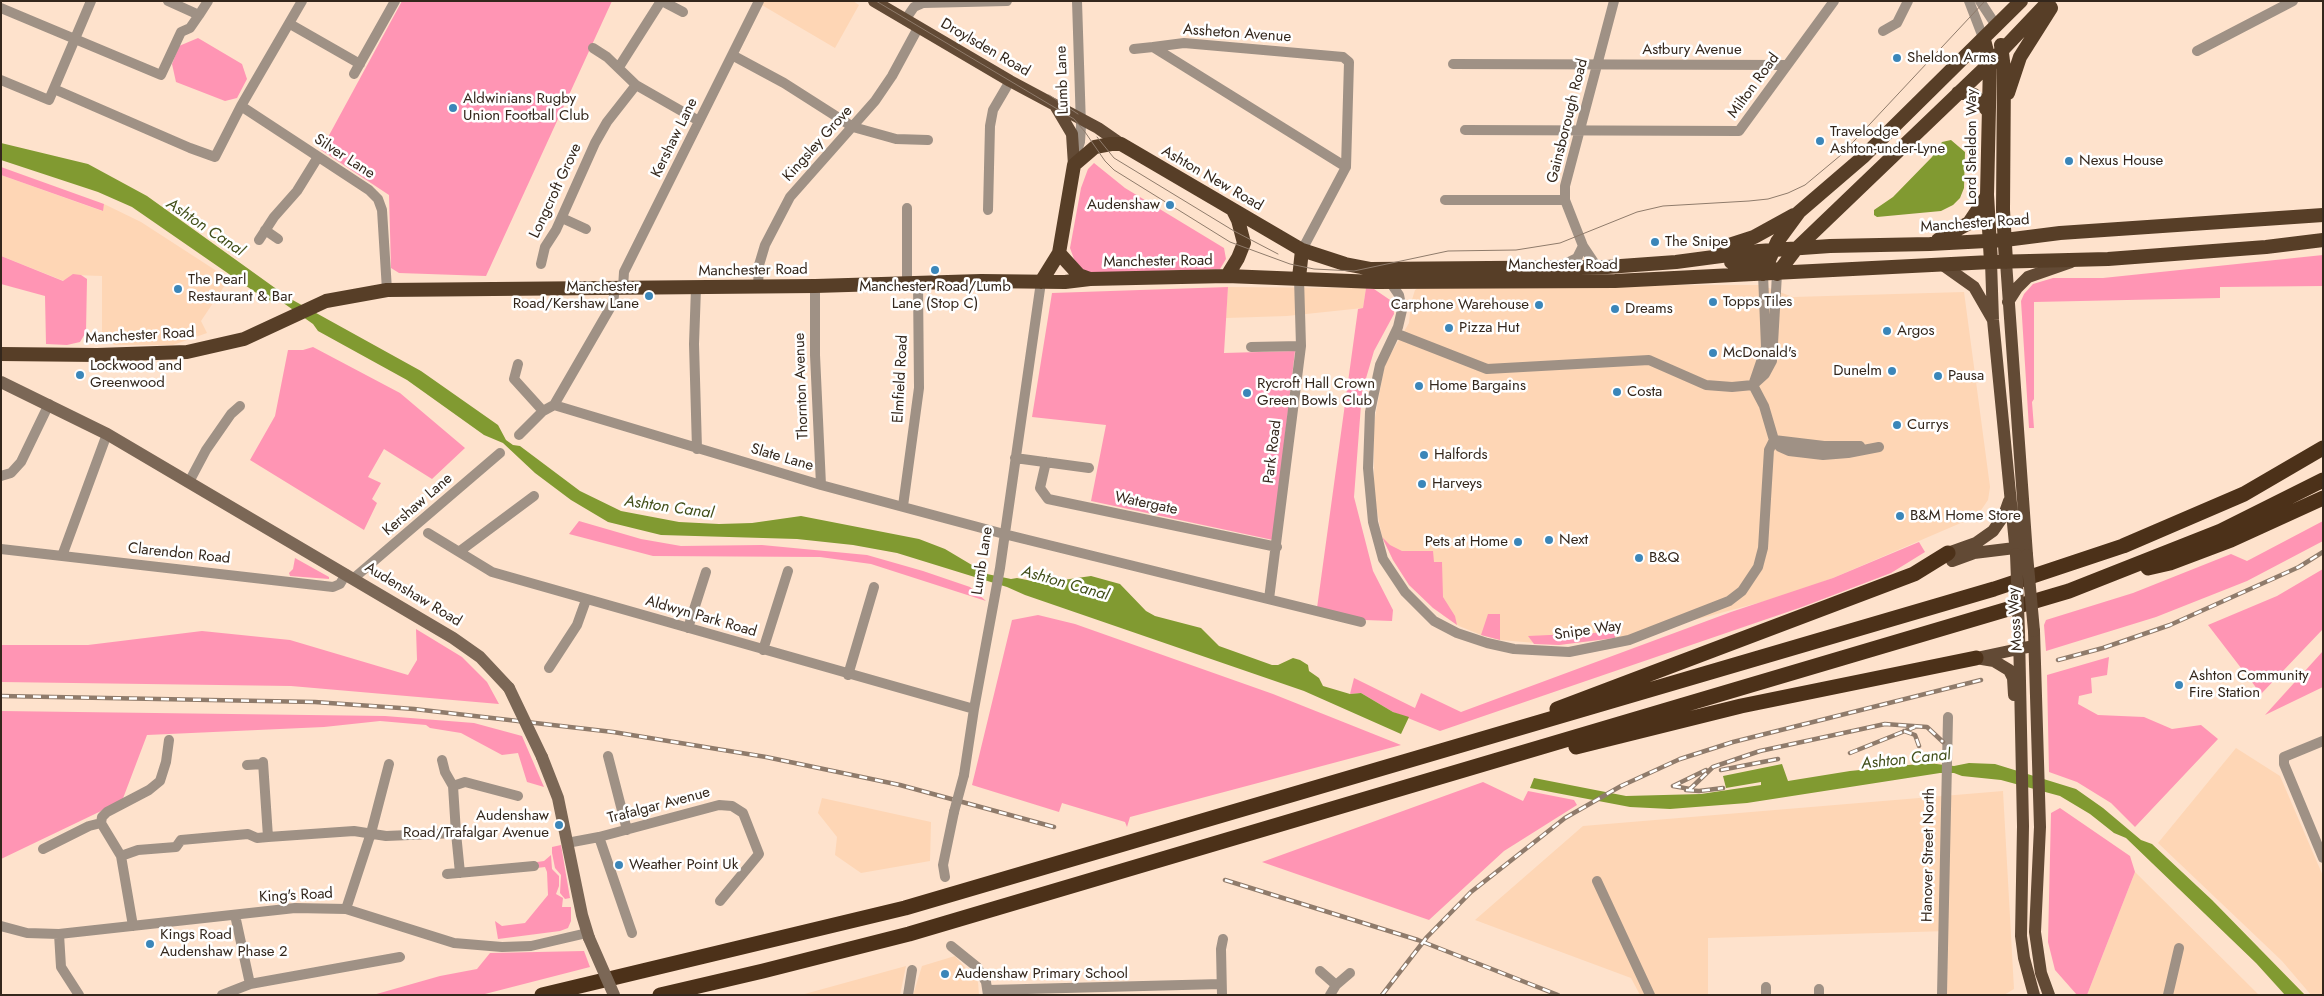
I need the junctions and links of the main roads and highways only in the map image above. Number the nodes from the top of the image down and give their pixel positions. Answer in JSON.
{"nodes":[{"id":1,"x":874,"y":1,"type":"edge"},
{"id":2,"x":2021,"y":1,"type":"edge"},
{"id":3,"x":2038,"y":1,"type":"edge"},
{"id":4,"x":2048,"y":1,"type":"edge"},
{"id":5,"x":2056,"y":1,"type":"edge"},
{"id":6,"x":2000,"y":39,"type":"junction"},
{"id":7,"x":1984,"y":40,"type":"junction"},
{"id":8,"x":1990,"y":63,"type":"junction"},
{"id":9,"x":1958,"y":93,"type":"junction"},
{"id":10,"x":2004,"y":105,"type":"junction"},
{"id":11,"x":1056,"y":107,"type":"junction"},
{"id":12,"x":1988,"y":111,"type":"junction"},
{"id":13,"x":1080,"y":120,"type":"joint"},
{"id":14,"x":1121,"y":144,"type":"junction"},
{"id":15,"x":1074,"y":161,"type":"junction"},
{"id":16,"x":1987,"y":195,"type":"junction"},
{"id":17,"x":1233,"y":210,"type":"junction"},
{"id":18,"x":1799,"y":212,"type":"junction"},
{"id":19,"x":2323,"y":215,"type":"edge"},
{"id":20,"x":1990,"y":240,"type":"junction"},
{"id":21,"x":2005,"y":240,"type":"junction"},
{"id":22,"x":2323,"y":240,"type":"edge"},
{"id":23,"x":1930,"y":244,"type":"junction"},
{"id":24,"x":1720,"y":248,"type":"joint"},
{"id":25,"x":1796,"y":249,"type":"junction"},
{"id":26,"x":1302,"y":250,"type":"junction"},
{"id":27,"x":1772,"y":251,"type":"junction"},
{"id":28,"x":1059,"y":253,"type":"junction"},
{"id":29,"x":1330,"y":260,"type":"joint"},
{"id":30,"x":2074,"y":261,"type":"junction"},
{"id":31,"x":1676,"y":262,"type":"junction"},
{"id":32,"x":1991,"y":262,"type":"junction"},
{"id":33,"x":2006,"y":262,"type":"junction"},
{"id":34,"x":1943,"y":265,"type":"junction"},
{"id":35,"x":1769,"y":271,"type":"junction"},
{"id":36,"x":1227,"y":276,"type":"junction"},
{"id":37,"x":1299,"y":278,"type":"junction"},
{"id":38,"x":1090,"y":279,"type":"junction"},
{"id":39,"x":1042,"y":282,"type":"junction"},
{"id":40,"x":2008,"y":302,"type":"junction"},
{"id":41,"x":1993,"y":320,"type":"junction"},
{"id":42,"x":1,"y":354,"type":"edge"},
{"id":43,"x":3,"y":380,"type":"edge"},
{"id":44,"x":2323,"y":448,"type":"edge"},
{"id":45,"x":2323,"y":480,"type":"edge"},
{"id":46,"x":2011,"y":494,"type":"junction"},
{"id":47,"x":2323,"y":498,"type":"edge"},
{"id":48,"x":2021,"y":551,"type":"junction"},
{"id":49,"x":1950,"y":557,"type":"junction"},
{"id":50,"x":2110,"y":576,"type":"junction"},
{"id":51,"x":2035,"y":645,"type":"junction"},
{"id":52,"x":2020,"y":648,"type":"junction"},
{"id":53,"x":1976,"y":658,"type":"junction"},
{"id":54,"x":1495,"y":734,"type":"junction"},
{"id":55,"x":2022,"y":745,"type":"junction"},
{"id":56,"x":1465,"y":769,"type":"junction"},
{"id":57,"x":542,"y":995,"type":"edge"},
{"id":58,"x":614,"y":995,"type":"edge"},
{"id":59,"x":660,"y":995,"type":"edge"},
{"id":60,"x":2034,"y":995,"type":"edge"},
{"id":61,"x":2049,"y":995,"type":"edge"}],
"edges":[{"from":1,"to":11,"type":"main road","name":"Droylsden Road"},
{"from":2,"to":6,"type":"highway","name":"Lord Sheldon Way"},
{"from":3,"to":6,"type":"highway"},
{"from":4,"to":6,"type":"highway","name":"Lord Sheldon Way"},
{"from":5,"to":10,"type":"highway"},
{"from":6,"to":7,"type":"highway","name":"Lord Sheldon Way"},
{"from":6,"to":8,"type":"highway","name":"Lord Sheldon Way"},
{"from":6,"to":10,"type":"highway","name":"Lord Sheldon Way"},
{"from":7,"to":8,"type":"highway"},
{"from":7,"to":18,"type":"highway","name":"Lord Sheldon Way"},
{"from":8,"to":9,"type":"highway","name":"Lord Sheldon Way"},
{"from":8,"to":12,"type":"highway","name":"Lord Sheldon Way"},
{"from":9,"to":12,"type":"highway"},
{"from":9,"to":25,"type":"highway","name":"Lord Sheldon Way"},
{"from":10,"to":21,"type":"highway","name":"Lord Sheldon Way"},
{"from":11,"to":13,"type":"main road","name":"Droylsden Road"},
{"from":11,"to":15,"type":"main road","name":"Lumb Lane"},
{"from":12,"to":16,"type":"highway","name":"Lord Sheldon Way"},
{"from":13,"to":14,"type":"main road","name":"Ashton New Road"},
{"from":14,"to":15,"type":"highway"},
{"from":14,"to":17,"type":"highway","name":"Ashton New Road"},
{"from":15,"to":28,"type":"highway","name":"Lumb Lane"},
{"from":16,"to":20,"type":"highway","name":"Lord Sheldon Way"},
{"from":16,"to":23,"type":"highway"},
{"from":17,"to":26,"type":"highway","name":"Ashton New Road"},
{"from":17,"to":36,"type":"highway"},
{"from":18,"to":24,"type":"highway"},
{"from":18,"to":27,"type":"highway","name":"Lord Sheldon Way"},
{"from":19,"to":21,"type":"highway","name":"Manchester Road"},
{"from":20,"to":21,"type":"highway","name":"Manchester Road"},
{"from":20,"to":23,"type":"highway","name":"Manchester Road"},
{"from":20,"to":32,"type":"highway","name":"Lord Sheldon Way"},
{"from":21,"to":33,"type":"highway","name":"Moss Way"},
{"from":22,"to":30,"type":"highway"},
{"from":23,"to":25,"type":"highway","name":"Manchester Road"},
{"from":24,"to":31,"type":"main road"},
{"from":25,"to":27,"type":"highway","name":"Manchester Road"},
{"from":25,"to":35,"type":"highway","name":"Lord Sheldon Way"},
{"from":26,"to":29,"type":"highway","name":"Ashton New Road"},
{"from":26,"to":37,"type":"highway"},
{"from":27,"to":31,"type":"highway","name":"Manchester Road"},
{"from":27,"to":35,"type":"highway","name":"Lord Sheldon Way"},
{"from":28,"to":38,"type":"highway"},
{"from":28,"to":39,"type":"highway","name":"Lumb Lane"},
{"from":29,"to":31,"type":"highway","name":"Manchester Road"},
{"from":30,"to":33,"type":"highway"},
{"from":30,"to":40,"type":"main road"},
{"from":31,"to":35,"type":"highway"},
{"from":32,"to":33,"type":"highway","name":"Manchester Road"},
{"from":32,"to":34,"type":"highway","name":"Manchester Road"},
{"from":32,"to":41,"type":"main road","name":"Moss Way"},
{"from":33,"to":40,"type":"main road","name":"Moss Way"},
{"from":34,"to":35,"type":"highway","name":"Manchester Road"},
{"from":34,"to":41,"type":"main road"},
{"from":35,"to":37,"type":"highway","name":"Manchester Road"},
{"from":36,"to":37,"type":"highway","name":"Manchester Road"},
{"from":36,"to":38,"type":"highway","name":"Manchester Road"},
{"from":38,"to":39,"type":"highway","name":"Manchester Road"},
{"from":39,"to":42,"type":"highway","name":"Manchester Road"},
{"from":40,"to":48,"type":"main road","name":"Moss Way"},
{"from":41,"to":46,"type":"main road","name":"Moss Way"},
{"from":43,"to":58,"type":"main road","name":"Audenshaw Road","bridge":true},
{"from":44,"to":54,"type":"highway"},
{"from":45,"to":50,"type":"highway"},
{"from":46,"to":48,"type":"main road","name":"Moss Way"},
{"from":46,"to":49,"type":"main road"},
{"from":47,"to":50,"type":"highway"},
{"from":48,"to":49,"type":"main road"},
{"from":48,"to":51,"type":"main road","name":"Moss Way","bridge":true},
{"from":48,"to":52,"type":"main road","name":"Moss Way","bridge":true},
{"from":49,"to":54,"type":"highway"},
{"from":50,"to":56,"type":"highway"},
{"from":51,"to":52,"type":"main road"},
{"from":51,"to":61,"type":"main road","name":"Moss Way"},
{"from":52,"to":53,"type":"main road"},
{"from":52,"to":55,"type":"main road","name":"Moss Way"},
{"from":53,"to":55,"type":"main road"},
{"from":53,"to":56,"type":"highway"},
{"from":54,"to":57,"type":"highway"},
{"from":55,"to":60,"type":"main road","name":"Moss Way"},
{"from":56,"to":59,"type":"highway"}]}
